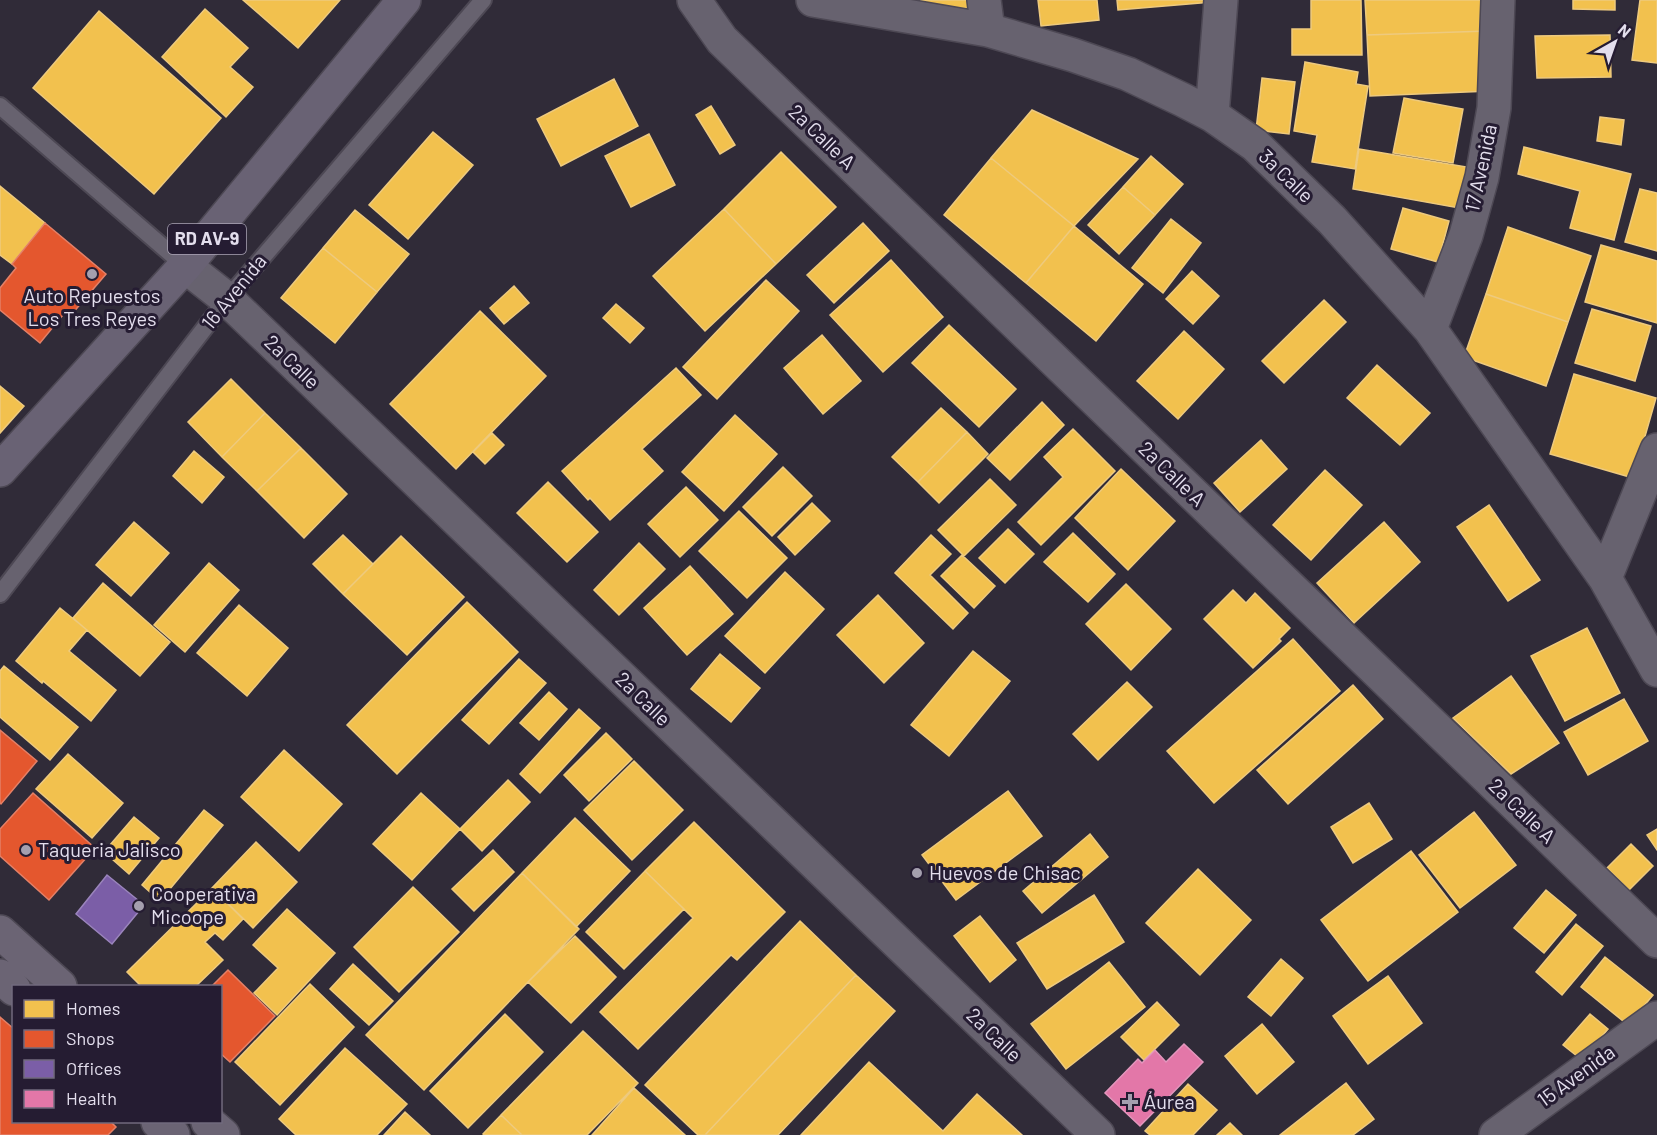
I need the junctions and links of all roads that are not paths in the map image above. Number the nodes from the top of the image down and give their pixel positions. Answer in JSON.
{"nodes":[{"id":1,"x":405,"y":0,"type":"edge"},
{"id":2,"x":483,"y":0,"type":"edge"},
{"id":3,"x":694,"y":0,"type":"edge"},
{"id":4,"x":813,"y":0,"type":"edge"},
{"id":5,"x":1221,"y":0,"type":"edge"},
{"id":6,"x":1498,"y":0,"type":"edge"},
{"id":7,"x":986,"y":15,"type":"edge"},
{"id":8,"x":0,"y":106,"type":"edge"},
{"id":9,"x":1212,"y":115,"type":"junction"},
{"id":10,"x":185,"y":266,"type":"junction"},
{"id":11,"x":226,"y":299,"type":"junction"},
{"id":12,"x":1430,"y":328,"type":"junction"},
{"id":13,"x":1657,"y":450,"type":"edge"},
{"id":14,"x":0,"y":470,"type":"edge"},
{"id":15,"x":1605,"y":578,"type":"junction"},
{"id":16,"x":0,"y":594,"type":"edge"},
{"id":17,"x":1657,"y":670,"type":"edge"},
{"id":18,"x":0,"y":932,"type":"edge"},
{"id":19,"x":1657,"y":941,"type":"edge"},
{"id":20,"x":0,"y":976,"type":"edge"},
{"id":21,"x":58,"y":985,"type":"edge"},
{"id":22,"x":12,"y":987,"type":"edge"},
{"id":23,"x":1657,"y":1018,"type":"edge"},
{"id":24,"x":159,"y":1123,"type":"edge"},
{"id":25,"x":209,"y":1123,"type":"edge"},
{"id":26,"x":173,"y":1135,"type":"edge"},
{"id":27,"x":223,"y":1135,"type":"edge"},
{"id":28,"x":1098,"y":1135,"type":"edge"},
{"id":29,"x":1496,"y":1135,"type":"edge"}],
"edges":[{"from":1,"to":10,"type":"main road","number":"RD AV-9"},
{"from":2,"to":11,"type":"lane","name":"16 Avenida"},
{"from":3,"to":19,"type":"street","name":"2a Calle A"},
{"from":4,"to":7,"type":"street","name":"3a Calle"},
{"from":5,"to":9,"type":"street"},
{"from":6,"to":12,"type":"street","name":"17 Avenida"},
{"from":7,"to":9,"type":"street","name":"3a Calle"},
{"from":8,"to":10,"type":"lane"},
{"from":9,"to":12,"type":"street","name":"3a Calle"},
{"from":10,"to":11,"type":"street","name":"2a Calle"},
{"from":10,"to":14,"type":"main road","number":"RD AV-9"},
{"from":11,"to":16,"type":"lane","name":"16 Avenida"},
{"from":11,"to":28,"type":"street","name":"2a Calle"},
{"from":12,"to":15,"type":"street","name":"3a Calle"},
{"from":13,"to":15,"type":"street"},
{"from":15,"to":17,"type":"street","name":"3a Calle"},
{"from":18,"to":21,"type":"main road"},
{"from":20,"to":22,"type":"main road"},
{"from":23,"to":29,"type":"street","name":"15 Avenida"},
{"from":24,"to":26,"type":"main road"},
{"from":25,"to":27,"type":"main road"}]}
